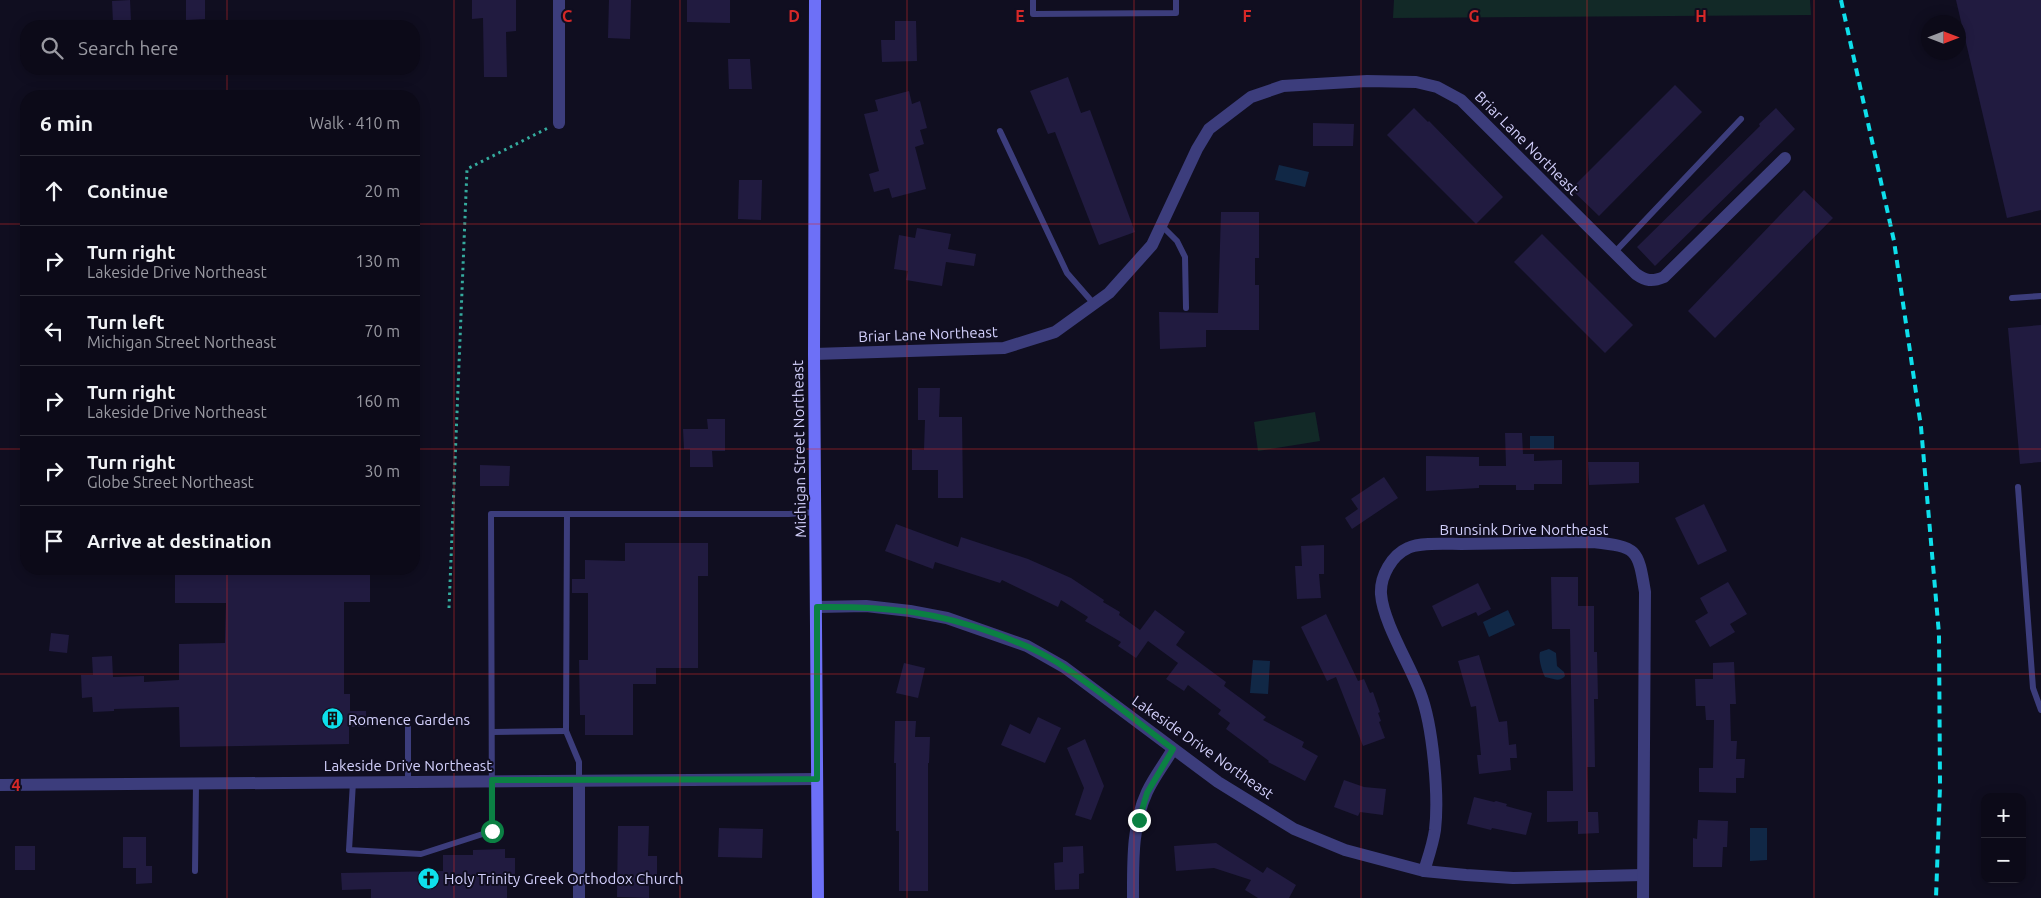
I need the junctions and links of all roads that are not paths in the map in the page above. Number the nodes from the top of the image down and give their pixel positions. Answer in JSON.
{"nodes":[{"id":1,"x":559,"y":0,"type":"edge"},
{"id":2,"x":815,"y":0,"type":"edge"},
{"id":3,"x":1033,"y":0,"type":"edge"},
{"id":4,"x":1176,"y":0,"type":"edge"},
{"id":5,"x":1741,"y":119,"type":"dead end"},
{"id":6,"x":559,"y":123,"type":"road end"},
{"id":7,"x":1000,"y":131,"type":"dead end"},
{"id":8,"x":1785,"y":158,"type":"dead end"},
{"id":9,"x":1162,"y":225,"type":"junction"},
{"id":10,"x":1614,"y":253,"type":"junction"},
{"id":11,"x":2041,"y":296,"type":"edge"},
{"id":12,"x":2012,"y":298,"type":"dead end"},
{"id":13,"x":1094,"y":304,"type":"junction"},
{"id":14,"x":1186,"y":308,"type":"dead end"},
{"id":15,"x":814,"y":354,"type":"junction"},
{"id":16,"x":2018,"y":487,"type":"dead end"},
{"id":17,"x":816,"y":512,"type":"junction"},
{"id":18,"x":566,"y":514,"type":"junction"},
{"id":19,"x":817,"y":607,"type":"junction"},
{"id":20,"x":2041,"y":710,"type":"edge"},
{"id":21,"x":408,"y":723,"type":"dead end"},
{"id":22,"x":566,"y":731,"type":"junction"},
{"id":23,"x":492,"y":732,"type":"junction"},
{"id":24,"x":1173,"y":749,"type":"junction"},
{"id":25,"x":817,"y":779,"type":"junction"},
{"id":26,"x":408,"y":780,"type":"junction"},
{"id":27,"x":492,"y":780,"type":"junction"},
{"id":28,"x":579,"y":780,"type":"junction"},
{"id":29,"x":354,"y":782,"type":"junction"},
{"id":30,"x":196,"y":783,"type":"junction"},
{"id":31,"x":0,"y":785,"type":"edge"},
{"id":32,"x":1424,"y":870,"type":"junction"},
{"id":33,"x":195,"y":871,"type":"dead end"},
{"id":34,"x":1643,"y":875,"type":"junction"},
{"id":35,"x":579,"y":898,"type":"edge"},
{"id":36,"x":818,"y":898,"type":"edge"},
{"id":37,"x":1134,"y":898,"type":"edge"},
{"id":38,"x":1643,"y":898,"type":"edge"}],
"edges":[{"from":1,"to":6,"type":"street"},
{"from":2,"to":15,"type":"main road","name":"Michigan Street Northeast"},
{"from":3,"to":4,"type":"lane"},
{"from":5,"to":10,"type":"lane"},
{"from":7,"to":13,"type":"lane"},
{"from":8,"to":10,"type":"street","name":"Briar Lane Northeast"},
{"from":9,"to":10,"type":"street","name":"Briar Lane Northeast"},
{"from":9,"to":13,"type":"street","name":"Briar Lane Northeast"},
{"from":9,"to":14,"type":"lane"},
{"from":11,"to":12,"type":"lane"},
{"from":13,"to":15,"type":"street","name":"Briar Lane Northeast"},
{"from":15,"to":17,"type":"main road","name":"Michigan Street Northeast"},
{"from":16,"to":20,"type":"lane"},
{"from":17,"to":18,"type":"lane"},
{"from":17,"to":19,"type":"main road","name":"Michigan Street Northeast"},
{"from":18,"to":22,"type":"lane"},
{"from":18,"to":23,"type":"lane"},
{"from":19,"to":24,"type":"street","name":"Lakeside Drive Northeast"},
{"from":19,"to":25,"type":"main road","name":"Michigan Street Northeast"},
{"from":21,"to":26,"type":"lane"},
{"from":22,"to":23,"type":"lane"},
{"from":22,"to":28,"type":"lane"},
{"from":23,"to":27,"type":"lane"},
{"from":24,"to":32,"type":"street","name":"Lakeside Drive Northeast"},
{"from":24,"to":37,"type":"street"},
{"from":25,"to":28,"type":"street","name":"Lakeside Drive Northeast"},
{"from":25,"to":36,"type":"main road","name":"Michigan Street Northeast"},
{"from":26,"to":27,"type":"street","name":"Lakeside Drive Northeast"},
{"from":26,"to":29,"type":"street","name":"Lakeside Drive Northeast"},
{"from":27,"to":28,"type":"street","name":"Lakeside Drive Northeast"},
{"from":27,"to":29,"type":"lane"},
{"from":28,"to":35,"type":"street"},
{"from":29,"to":30,"type":"street","name":"Lakeside Drive Northeast"},
{"from":30,"to":31,"type":"street","name":"Lakeside Drive Northeast"},
{"from":30,"to":33,"type":"lane"},
{"from":32,"to":34,"type":"street","name":"Lakeside Drive Northeast"},
{"from":32,"to":34,"type":"street","name":"Brunsink Drive Northeast"},
{"from":34,"to":38,"type":"street","name":"Brunsink Drive Northeast"}]}
